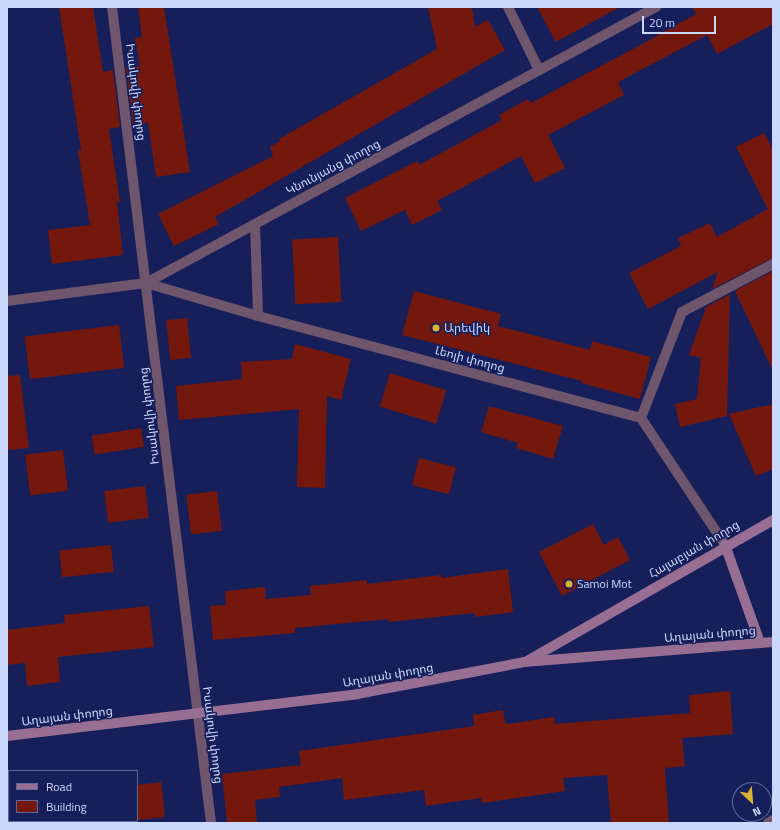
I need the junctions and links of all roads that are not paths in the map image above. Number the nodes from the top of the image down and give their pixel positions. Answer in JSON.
{"nodes":[{"id":1,"x":112,"y":7,"type":"edge"},
{"id":2,"x":508,"y":7,"type":"edge"},
{"id":3,"x":656,"y":7,"type":"edge"},
{"id":4,"x":539,"y":70,"type":"junction"},
{"id":5,"x":255,"y":224,"type":"junction"},
{"id":6,"x":773,"y":264,"type":"edge"},
{"id":7,"x":146,"y":283,"type":"junction"},
{"id":8,"x":7,"y":302,"type":"edge"},
{"id":9,"x":258,"y":316,"type":"junction"},
{"id":10,"x":641,"y":418,"type":"junction"},
{"id":11,"x":773,"y":520,"type":"edge"},
{"id":12,"x":725,"y":545,"type":"junction"},
{"id":13,"x":773,"y":642,"type":"edge"},
{"id":14,"x":760,"y":643,"type":"junction"},
{"id":15,"x":524,"y":662,"type":"junction"},
{"id":16,"x":196,"y":713,"type":"junction"},
{"id":17,"x":7,"y":736,"type":"edge"},
{"id":18,"x":773,"y":820,"type":"edge"},
{"id":19,"x":211,"y":823,"type":"edge"},
{"id":20,"x":768,"y":823,"type":"edge"}],
"edges":[{"from":1,"to":7,"type":"street","name":"Իսակովի փողոց"},
{"from":2,"to":4,"type":"street"},
{"from":3,"to":4,"type":"street","name":"Կնունյանց փողոց"},
{"from":4,"to":5,"type":"street","name":"Կնունյանց փողոց"},
{"from":5,"to":7,"type":"street","name":"Կնունյանց փողոց"},
{"from":5,"to":9,"type":"street"},
{"from":6,"to":10,"type":"street"},
{"from":7,"to":8,"type":"street","name":"Կնունյանց փողոց"},
{"from":7,"to":9,"type":"street","name":"Լեոյի փողոց"},
{"from":7,"to":16,"type":"street","name":"Իսակովի փողոց"},
{"from":9,"to":10,"type":"street","name":"Լեոյի փողոց"},
{"from":10,"to":12,"type":"street"},
{"from":11,"to":12,"type":"main road","name":"Հալաբյան փողոց"},
{"from":12,"to":14,"type":"main road"},
{"from":12,"to":15,"type":"main road","name":"Հալաբյան փողոց"},
{"from":13,"to":14,"type":"main road","name":"Աղայան փողոց"},
{"from":14,"to":15,"type":"main road","name":"Աղայան փողոց"},
{"from":15,"to":16,"type":"main road","name":"Աղայան փողոց"},
{"from":16,"to":17,"type":"main road","name":"Աղայան փողոց"},
{"from":16,"to":19,"type":"street","name":"Իսակովի փողոց"},
{"from":18,"to":20,"type":"street"}]}
